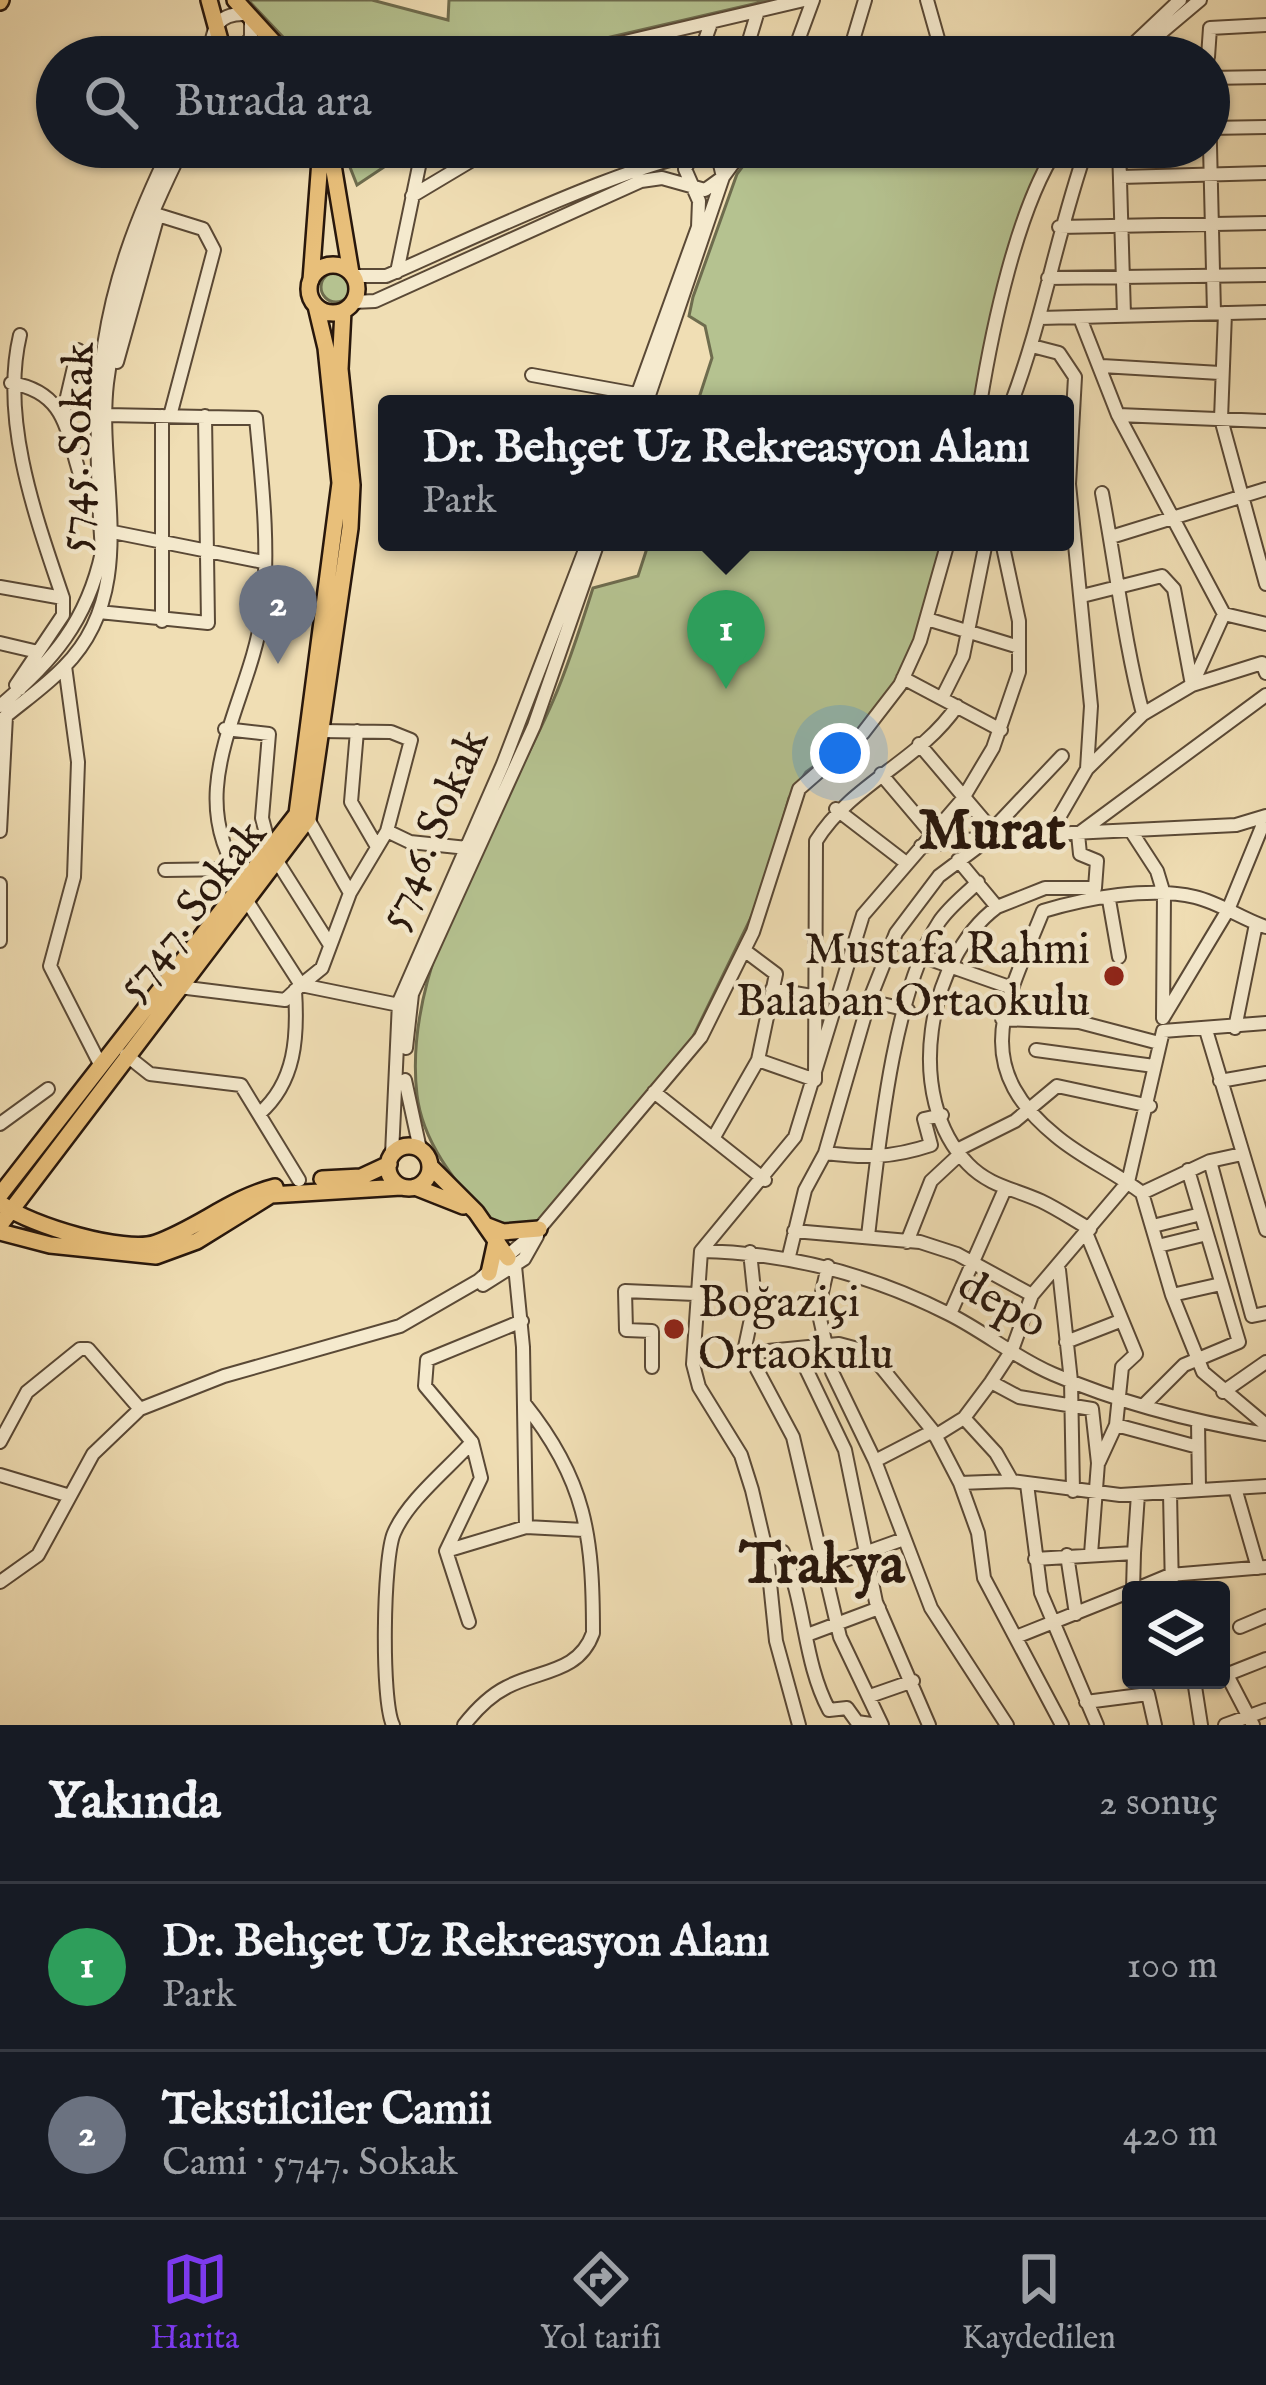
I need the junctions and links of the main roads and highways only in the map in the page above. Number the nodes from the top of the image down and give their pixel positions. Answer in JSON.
{"nodes":[{"id":1,"x":209,"y":0,"type":"edge"},
{"id":2,"x":244,"y":11,"type":"edge"},
{"id":3,"x":218,"y":36,"type":"edge"},
{"id":4,"x":267,"y":36,"type":"edge"},
{"id":5,"x":319,"y":168,"type":"edge"},
{"id":6,"x":334,"y":168,"type":"edge"},
{"id":7,"x":352,"y":274,"type":"junction"},
{"id":8,"x":311,"y":280,"type":"junction"},
{"id":9,"x":316,"y":306,"type":"junction"},
{"id":10,"x":348,"y":307,"type":"junction"},
{"id":11,"x":273,"y":855,"type":"junction"},
{"id":12,"x":390,"y":1159,"type":"junction"},
{"id":13,"x":430,"y":1166,"type":"junction"},
{"id":14,"x":408,"y":1187,"type":"junction"},
{"id":15,"x":4,"y":1203,"type":"edge"},
{"id":16,"x":480,"y":1219,"type":"junction"},
{"id":17,"x":0,"y":1228,"type":"edge"},
{"id":18,"x":539,"y":1229,"type":"road end"},
{"id":19,"x":496,"y":1241,"type":"junction"},
{"id":20,"x":512,"y":1262,"type":"road end"},
{"id":21,"x":489,"y":1273,"type":"road end"}],
"edges":[{"from":1,"to":3,"type":"main road"},
{"from":2,"to":4,"type":"main road"},
{"from":5,"to":8,"type":"main road"},
{"from":6,"to":7,"type":"main road"},
{"from":7,"to":8,"type":"main road"},
{"from":7,"to":10,"type":"main road"},
{"from":8,"to":9,"type":"main road"},
{"from":9,"to":10,"type":"main road"},
{"from":9,"to":11,"type":"main road","name":"5747. Sokak"},
{"from":10,"to":11,"type":"main road","name":"5747. Sokak"},
{"from":11,"to":15,"type":"main road","name":"5747. Sokak"},
{"from":11,"to":15,"type":"main road","name":"5747. Sokak"},
{"from":12,"to":13,"type":"main road"},
{"from":12,"to":14,"type":"main road"},
{"from":12,"to":15,"type":"main road"},
{"from":13,"to":14,"type":"main road"},
{"from":13,"to":16,"type":"main road"},
{"from":14,"to":16,"type":"main road"},
{"from":14,"to":17,"type":"main road"},
{"from":15,"to":17,"type":"main road","name":"5747. Sokak"},
{"from":16,"to":18,"type":"main road"},
{"from":16,"to":19,"type":"main road"},
{"from":19,"to":20,"type":"main road"},
{"from":19,"to":21,"type":"main road"}]}
